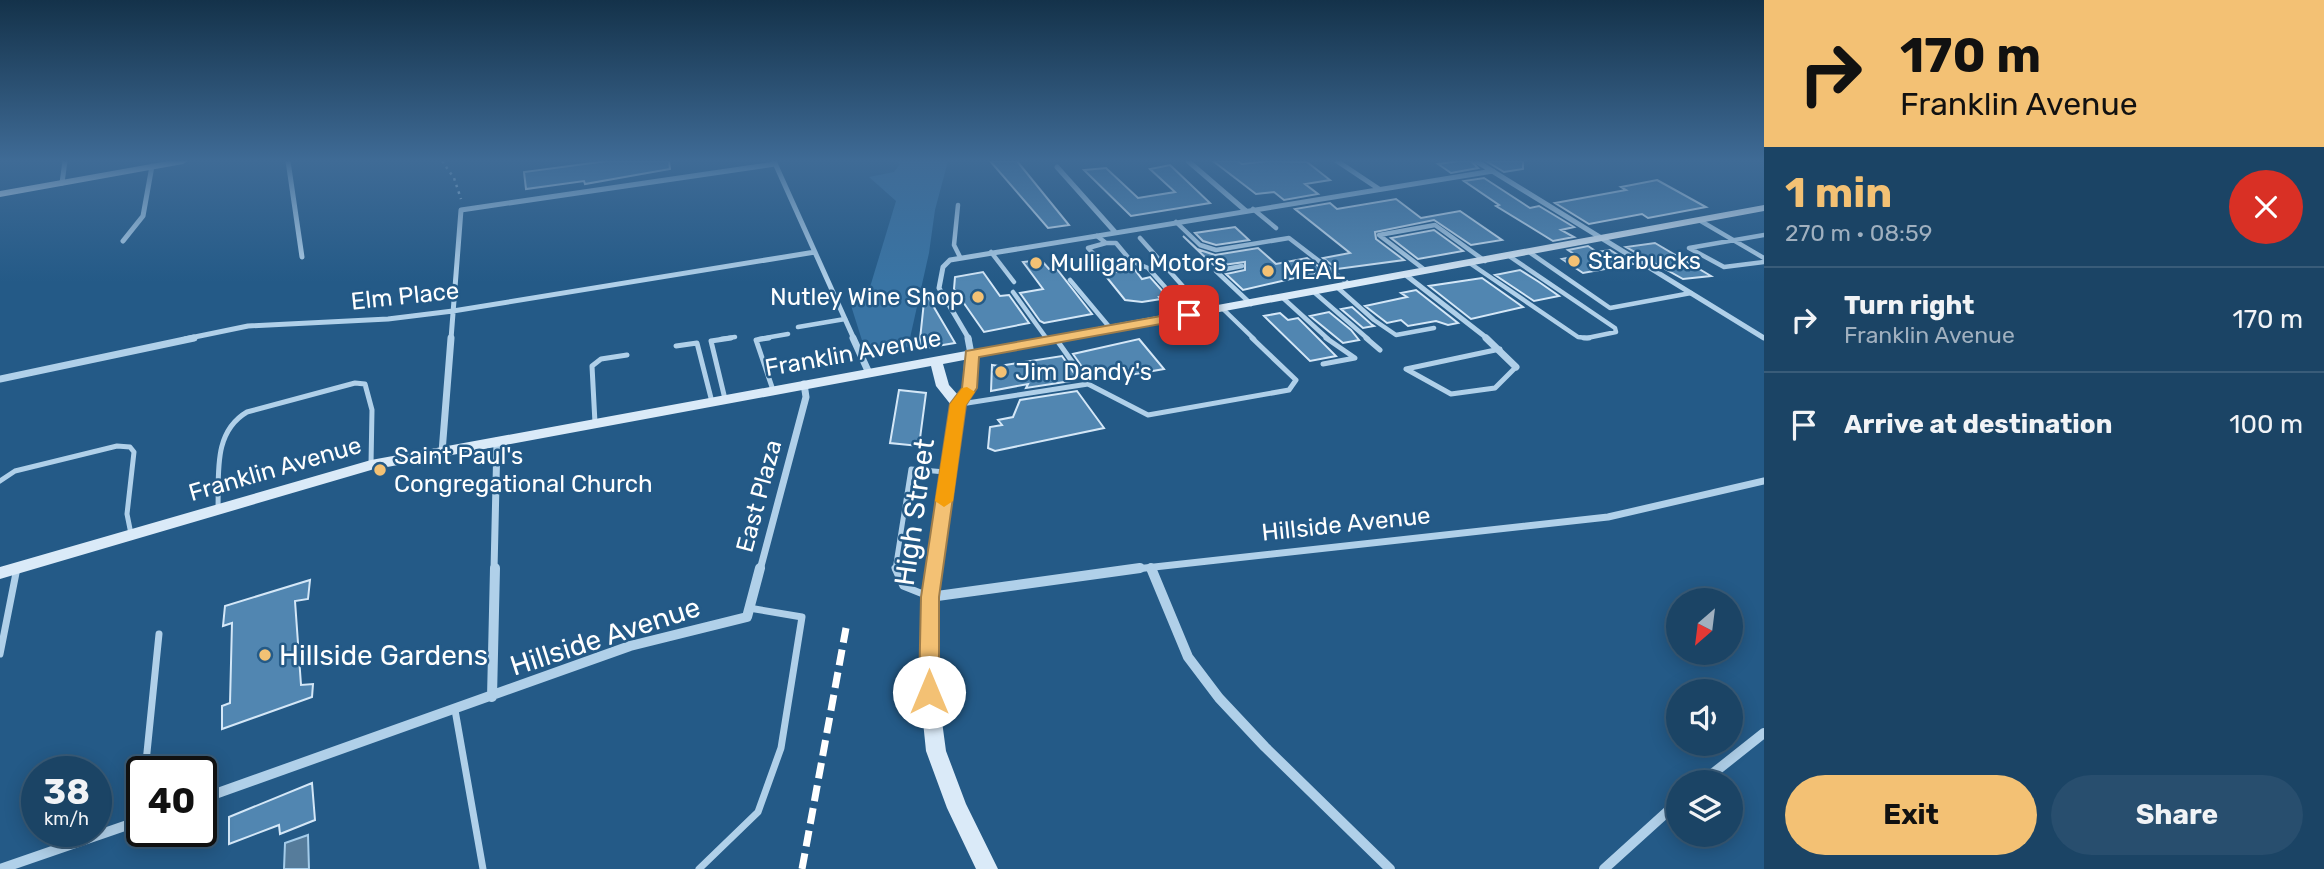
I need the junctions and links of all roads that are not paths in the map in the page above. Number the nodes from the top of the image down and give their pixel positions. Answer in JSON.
{"nodes":[{"id":1,"x":146,"y":202,"type":"edge"},
{"id":2,"x":294,"y":202,"type":"edge"},
{"id":3,"x":514,"y":202,"type":"edge"},
{"id":4,"x":792,"y":202,"type":"edge"},
{"id":5,"x":1088,"y":202,"type":"edge"},
{"id":6,"x":1235,"y":202,"type":"edge"},
{"id":7,"x":1301,"y":202,"type":"edge"},
{"id":8,"x":1543,"y":202,"type":"edge"},
{"id":9,"x":958,"y":205,"type":"dead end"},
{"id":10,"x":1764,"y":208,"type":"edge"},
{"id":11,"x":1254,"y":209,"type":"junction"},
{"id":12,"x":1246,"y":211,"type":"junction"},
{"id":13,"x":1699,"y":220,"type":"junction"},
{"id":14,"x":1176,"y":222,"type":"junction"},
{"id":15,"x":1276,"y":228,"type":"dead end"},
{"id":16,"x":1115,"y":232,"type":"junction"},
{"id":17,"x":1764,"y":234,"type":"edge"},
{"id":18,"x":1096,"y":235,"type":"junction"},
{"id":19,"x":1603,"y":238,"type":"junction"},
{"id":20,"x":1140,"y":239,"type":"dead end"},
{"id":21,"x":1734,"y":240,"type":"junction"},
{"id":22,"x":122,"y":241,"type":"dead end"},
{"id":23,"x":1106,"y":243,"type":"junction"},
{"id":24,"x":815,"y":252,"type":"junction"},
{"id":25,"x":992,"y":252,"type":"junction"},
{"id":26,"x":1529,"y":252,"type":"junction"},
{"id":27,"x":1509,"y":256,"type":"junction"},
{"id":28,"x":302,"y":257,"type":"dead end"},
{"id":29,"x":960,"y":257,"type":"junction"},
{"id":30,"x":1764,"y":260,"type":"edge"},
{"id":31,"x":1485,"y":261,"type":"junction"},
{"id":32,"x":1471,"y":264,"type":"junction"},
{"id":33,"x":1164,"y":265,"type":"junction"},
{"id":34,"x":1242,"y":266,"type":"dead end"},
{"id":35,"x":1106,"y":267,"type":"dead end"},
{"id":36,"x":1147,"y":268,"type":"junction"},
{"id":37,"x":1427,"y":272,"type":"junction"},
{"id":38,"x":1407,"y":276,"type":"junction"},
{"id":39,"x":1070,"y":280,"type":"dead end"},
{"id":40,"x":1014,"y":282,"type":"dead end"},
{"id":41,"x":1352,"y":286,"type":"junction"},
{"id":42,"x":1338,"y":288,"type":"junction"},
{"id":43,"x":1013,"y":292,"type":"dead end"},
{"id":44,"x":1188,"y":292,"type":"dead end"},
{"id":45,"x":1690,"y":292,"type":"junction"},
{"id":46,"x":1315,"y":293,"type":"junction"},
{"id":47,"x":1283,"y":298,"type":"junction"},
{"id":48,"x":1251,"y":304,"type":"junction"},
{"id":49,"x":1223,"y":309,"type":"junction"},
{"id":50,"x":453,"y":311,"type":"junction"},
{"id":51,"x":1189,"y":315,"type":"junction"},
{"id":52,"x":845,"y":319,"type":"junction"},
{"id":53,"x":798,"y":327,"type":"dead end"},
{"id":54,"x":1434,"y":328,"type":"dead end"},
{"id":55,"x":1111,"y":329,"type":"junction"},
{"id":56,"x":788,"y":334,"type":"dead end"},
{"id":57,"x":735,"y":337,"type":"dead end"},
{"id":58,"x":1764,"y":338,"type":"edge"},
{"id":59,"x":1052,"y":340,"type":"junction"},
{"id":60,"x":676,"y":346,"type":"dead end"},
{"id":61,"x":1500,"y":349,"type":"junction"},
{"id":62,"x":1380,"y":350,"type":"dead end"},
{"id":63,"x":971,"y":354,"type":"junction"},
{"id":64,"x":627,"y":355,"type":"dead end"},
{"id":65,"x":936,"y":361,"type":"junction"},
{"id":66,"x":1324,"y":364,"type":"dead end"},
{"id":67,"x":1516,"y":367,"type":"joint"},
{"id":68,"x":869,"y":373,"type":"junction"},
{"id":69,"x":0,"y":379,"type":"edge"},
{"id":70,"x":804,"y":384,"type":"junction"},
{"id":71,"x":1088,"y":384,"type":"junction"},
{"id":72,"x":773,"y":390,"type":"junction"},
{"id":73,"x":718,"y":400,"type":"junction"},
{"id":74,"x":958,"y":404,"type":"junction"},
{"id":75,"x":595,"y":423,"type":"junction"},
{"id":76,"x":497,"y":441,"type":"junction"},
{"id":77,"x":442,"y":452,"type":"junction"},
{"id":78,"x":371,"y":465,"type":"junction"},
{"id":79,"x":948,"y":473,"type":"junction"},
{"id":80,"x":0,"y":481,"type":"edge"},
{"id":81,"x":1764,"y":481,"type":"edge"},
{"id":82,"x":218,"y":508,"type":"junction"},
{"id":83,"x":131,"y":534,"type":"junction"},
{"id":84,"x":1150,"y":566,"type":"junction"},
{"id":85,"x":17,"y":568,"type":"junction"},
{"id":86,"x":0,"y":573,"type":"edge"},
{"id":87,"x":930,"y":597,"type":"junction"},
{"id":88,"x":748,"y":612,"type":"junction"},
{"id":89,"x":159,"y":634,"type":"dead end"},
{"id":90,"x":0,"y":654,"type":"edge"},
{"id":91,"x":492,"y":697,"type":"junction"},
{"id":92,"x":455,"y":710,"type":"junction"},
{"id":93,"x":1764,"y":733,"type":"edge"},
{"id":94,"x":147,"y":756,"type":"edge"},
{"id":95,"x":1717,"y":770,"type":"edge"},
{"id":96,"x":217,"y":793,"type":"edge"},
{"id":97,"x":1666,"y":813,"type":"edge"},
{"id":98,"x":126,"y":822,"type":"edge"},
{"id":99,"x":0,"y":869,"type":"edge"},
{"id":100,"x":484,"y":869,"type":"edge"},
{"id":101,"x":699,"y":869,"type":"edge"},
{"id":102,"x":987,"y":869,"type":"edge"},
{"id":103,"x":1390,"y":869,"type":"edge"},
{"id":104,"x":1604,"y":869,"type":"edge"}],
"edges":[{"from":1,"to":22,"type":"street"},
{"from":2,"to":28,"type":"street"},
{"from":3,"to":50,"type":"street"},
{"from":4,"to":24,"type":"street"},
{"from":5,"to":16,"type":"street"},
{"from":6,"to":12,"type":"street"},
{"from":7,"to":11,"type":"street"},
{"from":8,"to":19,"type":"street"},
{"from":9,"to":29,"type":"lane"},
{"from":10,"to":13,"type":"main road","name":"Franklin Avenue"},
{"from":11,"to":12,"type":"street"},
{"from":11,"to":15,"type":"lane"},
{"from":12,"to":14,"type":"street"},
{"from":13,"to":19,"type":"main road","name":"Franklin Avenue"},
{"from":13,"to":21,"type":"lane"},
{"from":14,"to":16,"type":"street"},
{"from":14,"to":41,"type":"lane"},
{"from":16,"to":18,"type":"street"},
{"from":17,"to":21,"type":"lane"},
{"from":18,"to":23,"type":"lane"},
{"from":18,"to":25,"type":"street"},
{"from":19,"to":26,"type":"main road","name":"Franklin Avenue"},
{"from":19,"to":45,"type":"street"},
{"from":20,"to":33,"type":"lane"},
{"from":21,"to":30,"type":"lane"},
{"from":21,"to":30,"type":"lane"},
{"from":23,"to":35,"type":"lane"},
{"from":23,"to":36,"type":"lane"},
{"from":24,"to":50,"type":"street","name":"Elm Place"},
{"from":24,"to":52,"type":"street"},
{"from":25,"to":29,"type":"street"},
{"from":25,"to":40,"type":"lane"},
{"from":26,"to":27,"type":"main road","name":"Franklin Avenue"},
{"from":26,"to":45,"type":"lane"},
{"from":27,"to":31,"type":"main road","name":"Franklin Avenue"},
{"from":27,"to":32,"type":"lane"},
{"from":29,"to":63,"type":"street"},
{"from":31,"to":32,"type":"main road","name":"Franklin Avenue"},
{"from":31,"to":37,"type":"lane"},
{"from":32,"to":37,"type":"main road","name":"Franklin Avenue"},
{"from":33,"to":36,"type":"lane"},
{"from":33,"to":44,"type":"lane"},
{"from":34,"to":48,"type":"lane"},
{"from":36,"to":51,"type":"lane"},
{"from":37,"to":38,"type":"main road","name":"Franklin Avenue"},
{"from":38,"to":41,"type":"main road","name":"Franklin Avenue"},
{"from":38,"to":61,"type":"street"},
{"from":39,"to":55,"type":"lane"},
{"from":41,"to":42,"type":"main road","name":"Franklin Avenue"},
{"from":42,"to":46,"type":"main road","name":"Franklin Avenue"},
{"from":42,"to":54,"type":"lane"},
{"from":43,"to":59,"type":"lane"},
{"from":45,"to":58,"type":"street"},
{"from":46,"to":47,"type":"main road","name":"Franklin Avenue"},
{"from":46,"to":62,"type":"lane"},
{"from":47,"to":48,"type":"main road","name":"Franklin Avenue"},
{"from":47,"to":66,"type":"lane"},
{"from":48,"to":49,"type":"main road","name":"Franklin Avenue"},
{"from":49,"to":51,"type":"main road","name":"Franklin Avenue"},
{"from":49,"to":71,"type":"lane"},
{"from":50,"to":69,"type":"street","name":"Elm Place"},
{"from":50,"to":77,"type":"street"},
{"from":51,"to":55,"type":"main road","name":"Franklin Avenue"},
{"from":52,"to":53,"type":"lane"},
{"from":52,"to":68,"type":"street"},
{"from":55,"to":59,"type":"main road","name":"Franklin Avenue"},
{"from":56,"to":72,"type":"lane"},
{"from":57,"to":73,"type":"lane"},
{"from":59,"to":63,"type":"main road","name":"Franklin Avenue"},
{"from":59,"to":71,"type":"lane"},
{"from":60,"to":73,"type":"lane"},
{"from":61,"to":67,"type":"street"},
{"from":61,"to":67,"type":"lane"},
{"from":63,"to":65,"type":"main road","name":"Franklin Avenue"},
{"from":63,"to":74,"type":"main road","name":"High Street"},
{"from":64,"to":75,"type":"lane"},
{"from":65,"to":68,"type":"main road","name":"Franklin Avenue"},
{"from":65,"to":74,"type":"main road"},
{"from":68,"to":70,"type":"main road","name":"Franklin Avenue"},
{"from":70,"to":72,"type":"main road","name":"Franklin Avenue"},
{"from":70,"to":88,"type":"street","name":"East Plaza"},
{"from":71,"to":74,"type":"lane"},
{"from":72,"to":73,"type":"main road","name":"Franklin Avenue"},
{"from":73,"to":75,"type":"main road","name":"Franklin Avenue"},
{"from":74,"to":79,"type":"main road","name":"High Street"},
{"from":75,"to":76,"type":"main road","name":"Franklin Avenue"},
{"from":76,"to":77,"type":"main road","name":"Franklin Avenue"},
{"from":76,"to":91,"type":"street"},
{"from":77,"to":78,"type":"main road","name":"Franklin Avenue"},
{"from":78,"to":82,"type":"main road","name":"Franklin Avenue"},
{"from":78,"to":82,"type":"lane"},
{"from":79,"to":87,"type":"main road","name":"High Street"},
{"from":79,"to":87,"type":"lane"},
{"from":80,"to":83,"type":"lane"},
{"from":81,"to":84,"type":"street","name":"Hillside Avenue"},
{"from":82,"to":83,"type":"main road","name":"Franklin Avenue"},
{"from":83,"to":85,"type":"main road","name":"Franklin Avenue"},
{"from":84,"to":87,"type":"street","name":"Hillside Avenue"},
{"from":84,"to":103,"type":"street"},
{"from":85,"to":86,"type":"main road","name":"Franklin Avenue"},
{"from":85,"to":90,"type":"lane"},
{"from":87,"to":102,"type":"main road","name":"High Street"},
{"from":88,"to":91,"type":"street","name":"Hillside Avenue"},
{"from":88,"to":101,"type":"lane"},
{"from":89,"to":94,"type":"lane"},
{"from":91,"to":92,"type":"street","name":"Hillside Avenue"},
{"from":92,"to":96,"type":"street","name":"Hillside Avenue"},
{"from":92,"to":100,"type":"lane"},
{"from":93,"to":95,"type":"street"},
{"from":97,"to":104,"type":"street"},
{"from":98,"to":99,"type":"street"}]}
